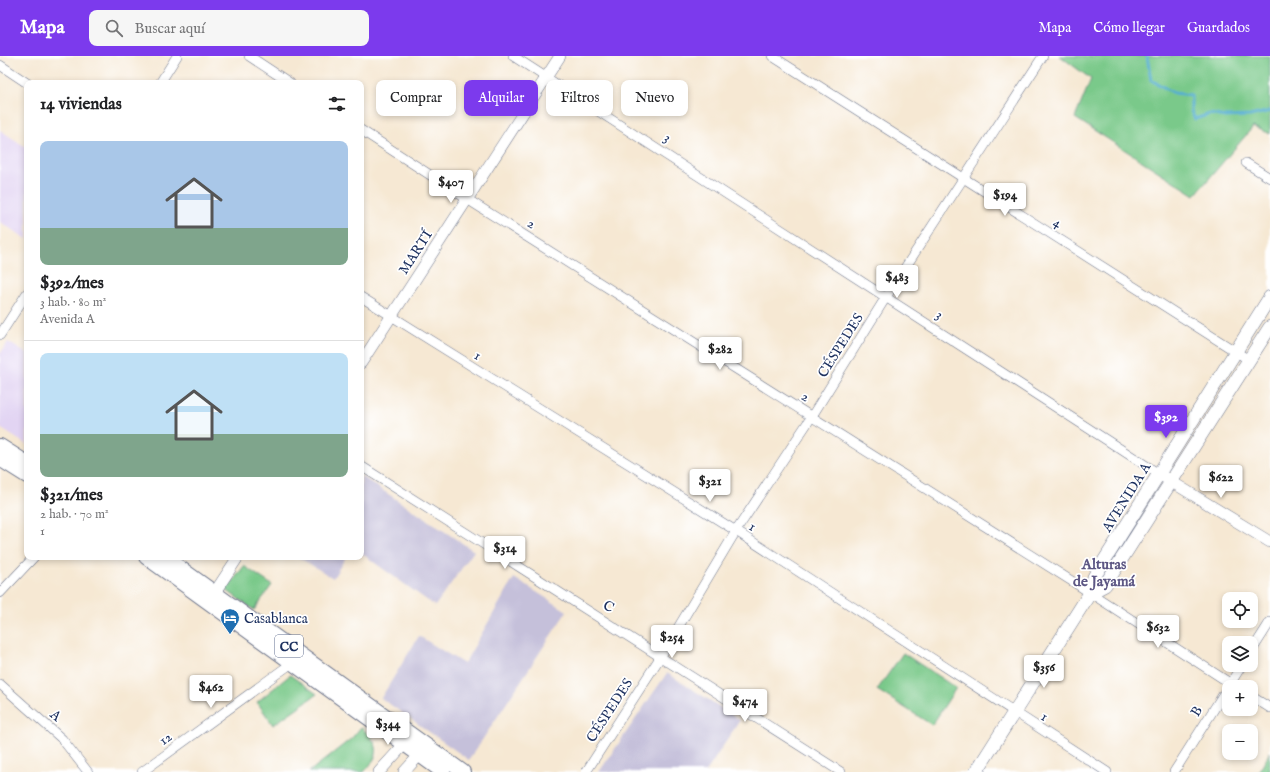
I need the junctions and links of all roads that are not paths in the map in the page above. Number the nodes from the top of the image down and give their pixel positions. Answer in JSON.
{"nodes":[{"id":1,"x":177,"y":56,"type":"edge"},
{"id":2,"x":249,"y":56,"type":"edge"},
{"id":3,"x":513,"y":56,"type":"edge"},
{"id":4,"x":560,"y":56,"type":"edge"},
{"id":5,"x":772,"y":56,"type":"edge"},
{"id":6,"x":1043,"y":56,"type":"edge"},
{"id":7,"x":0,"y":66,"type":"edge"},
{"id":8,"x":547,"y":77,"type":"junction"},
{"id":9,"x":162,"y":80,"type":"edge"},
{"id":10,"x":285,"y":80,"type":"edge"},
{"id":11,"x":24,"y":81,"type":"edge"},
{"id":12,"x":364,"y":132,"type":"edge"},
{"id":13,"x":1246,"y":163,"type":"dead end"},
{"id":14,"x":1270,"y":178,"type":"edge"},
{"id":15,"x":964,"y":179,"type":"junction"},
{"id":16,"x":467,"y":199,"type":"junction"},
{"id":17,"x":886,"y":297,"type":"junction"},
{"id":18,"x":1270,"y":297,"type":"edge"},
{"id":19,"x":24,"y":298,"type":"edge"},
{"id":20,"x":364,"y":299,"type":"edge"},
{"id":21,"x":391,"y":316,"type":"junction"},
{"id":22,"x":1270,"y":326,"type":"edge"},
{"id":23,"x":0,"y":335,"type":"edge"},
{"id":24,"x":1236,"y":352,"type":"junction"},
{"id":25,"x":364,"y":358,"type":"edge"},
{"id":26,"x":1250,"y":360,"type":"junction"},
{"id":27,"x":812,"y":416,"type":"junction"},
{"id":28,"x":0,"y":446,"type":"edge"},
{"id":29,"x":0,"y":459,"type":"edge"},
{"id":30,"x":24,"y":461,"type":"edge"},
{"id":31,"x":364,"y":468,"type":"edge"},
{"id":32,"x":24,"y":474,"type":"edge"},
{"id":33,"x":1159,"y":474,"type":"junction"},
{"id":34,"x":1170,"y":482,"type":"junction"},
{"id":35,"x":1126,"y":527,"type":"junction"},
{"id":36,"x":736,"y":531,"type":"junction"},
{"id":37,"x":1137,"y":535,"type":"junction"},
{"id":38,"x":1270,"y":542,"type":"edge"},
{"id":39,"x":31,"y":560,"type":"edge"},
{"id":40,"x":151,"y":560,"type":"edge"},
{"id":41,"x":169,"y":560,"type":"edge"},
{"id":42,"x":236,"y":560,"type":"edge"},
{"id":43,"x":1090,"y":593,"type":"junction"},
{"id":44,"x":0,"y":594,"type":"edge"},
{"id":45,"x":212,"y":597,"type":"junction"},
{"id":46,"x":1270,"y":622,"type":"edge"},
{"id":47,"x":1258,"y":641,"type":"edge"},
{"id":48,"x":661,"y":656,"type":"junction"},
{"id":49,"x":298,"y":659,"type":"junction"},
{"id":50,"x":1225,"y":680,"type":"edge"},
{"id":51,"x":0,"y":684,"type":"edge"},
{"id":52,"x":1258,"y":700,"type":"edge"},
{"id":53,"x":1222,"y":701,"type":"edge"},
{"id":54,"x":1270,"y":708,"type":"edge"},
{"id":55,"x":1014,"y":712,"type":"junction"},
{"id":56,"x":409,"y":740,"type":"junction"},
{"id":57,"x":424,"y":751,"type":"junction"},
{"id":58,"x":88,"y":772,"type":"edge"},
{"id":59,"x":142,"y":772,"type":"edge"},
{"id":60,"x":379,"y":772,"type":"edge"},
{"id":61,"x":404,"y":772,"type":"edge"},
{"id":62,"x":444,"y":772,"type":"edge"},
{"id":63,"x":463,"y":772,"type":"edge"},
{"id":64,"x":586,"y":772,"type":"edge"},
{"id":65,"x":841,"y":772,"type":"edge"},
{"id":66,"x":976,"y":772,"type":"edge"},
{"id":67,"x":1106,"y":772,"type":"edge"},
{"id":68,"x":1174,"y":772,"type":"edge"}],
"edges":[{"from":1,"to":9,"type":"street"},
{"from":2,"to":10,"type":"street"},
{"from":3,"to":8,"type":"street","name":"3"},
{"from":4,"to":8,"type":"street","name":"MARTÍ"},
{"from":5,"to":15,"type":"street","name":"4"},
{"from":6,"to":15,"type":"street","name":"CÉSPEDES"},
{"from":7,"to":11,"type":"street"},
{"from":8,"to":16,"type":"street","name":"MARTÍ"},
{"from":8,"to":17,"type":"street","name":"3"},
{"from":12,"to":16,"type":"street","name":"2"},
{"from":13,"to":14,"type":"street"},
{"from":15,"to":17,"type":"street","name":"CÉSPEDES"},
{"from":15,"to":24,"type":"street","name":"4"},
{"from":16,"to":21,"type":"street","name":"MARTÍ"},
{"from":16,"to":27,"type":"street","name":"2"},
{"from":17,"to":27,"type":"street","name":"CÉSPEDES"},
{"from":17,"to":33,"type":"street","name":"3"},
{"from":18,"to":24,"type":"main road","name":"AVENIDA A"},
{"from":19,"to":23,"type":"street"},
{"from":20,"to":21,"type":"street","name":"1"},
{"from":21,"to":25,"type":"street","name":"MARTÍ"},
{"from":21,"to":36,"type":"street","name":"1"},
{"from":22,"to":26,"type":"main road","name":"AVENIDA A"},
{"from":24,"to":26,"type":"street","name":"4"},
{"from":24,"to":33,"type":"main road","name":"AVENIDA A"},
{"from":26,"to":34,"type":"main road","name":"AVENIDA A"},
{"from":27,"to":36,"type":"street","name":"CÉSPEDES"},
{"from":27,"to":43,"type":"street","name":"2"},
{"from":28,"to":30,"type":"main road"},
{"from":29,"to":32,"type":"main road"},
{"from":31,"to":48,"type":"street","name":"C"},
{"from":33,"to":34,"type":"street","name":"3"},
{"from":33,"to":35,"type":"main road","name":"AVENIDA A"},
{"from":34,"to":37,"type":"main road","name":"AVENIDA A"},
{"from":34,"to":38,"type":"street","name":"3"},
{"from":35,"to":37,"type":"main road"},
{"from":35,"to":43,"type":"main road","name":"AVENIDA A"},
{"from":36,"to":48,"type":"street","name":"CÉSPEDES"},
{"from":36,"to":55,"type":"street","name":"1"},
{"from":37,"to":43,"type":"main road","name":"AVENIDA A"},
{"from":39,"to":44,"type":"street"},
{"from":40,"to":45,"type":"main road","number":"CC"},
{"from":41,"to":45,"type":"main road","number":"CC"},
{"from":42,"to":45,"type":"street"},
{"from":43,"to":50,"type":"street","name":"2"},
{"from":43,"to":55,"type":"main road","name":"AVENIDA A"},
{"from":45,"to":49,"type":"main road","number":"CC"},
{"from":46,"to":47,"type":"street"},
{"from":48,"to":64,"type":"street","name":"CÉSPEDES"},
{"from":48,"to":65,"type":"street","name":"C"},
{"from":49,"to":56,"type":"main road","number":"CC"},
{"from":49,"to":59,"type":"street","name":"12"},
{"from":51,"to":58,"type":"street","name":"A"},
{"from":52,"to":54,"type":"street"},
{"from":53,"to":68,"type":"street","name":"B"},
{"from":55,"to":66,"type":"main road","name":"AVENIDA A"},
{"from":55,"to":67,"type":"street","name":"1"},
{"from":56,"to":57,"type":"main road","number":"CC"},
{"from":56,"to":60,"type":"street"},
{"from":57,"to":61,"type":"street"},
{"from":57,"to":62,"type":"main road","number":"CC"},
{"from":57,"to":63,"type":"main road","number":"CC"}]}
